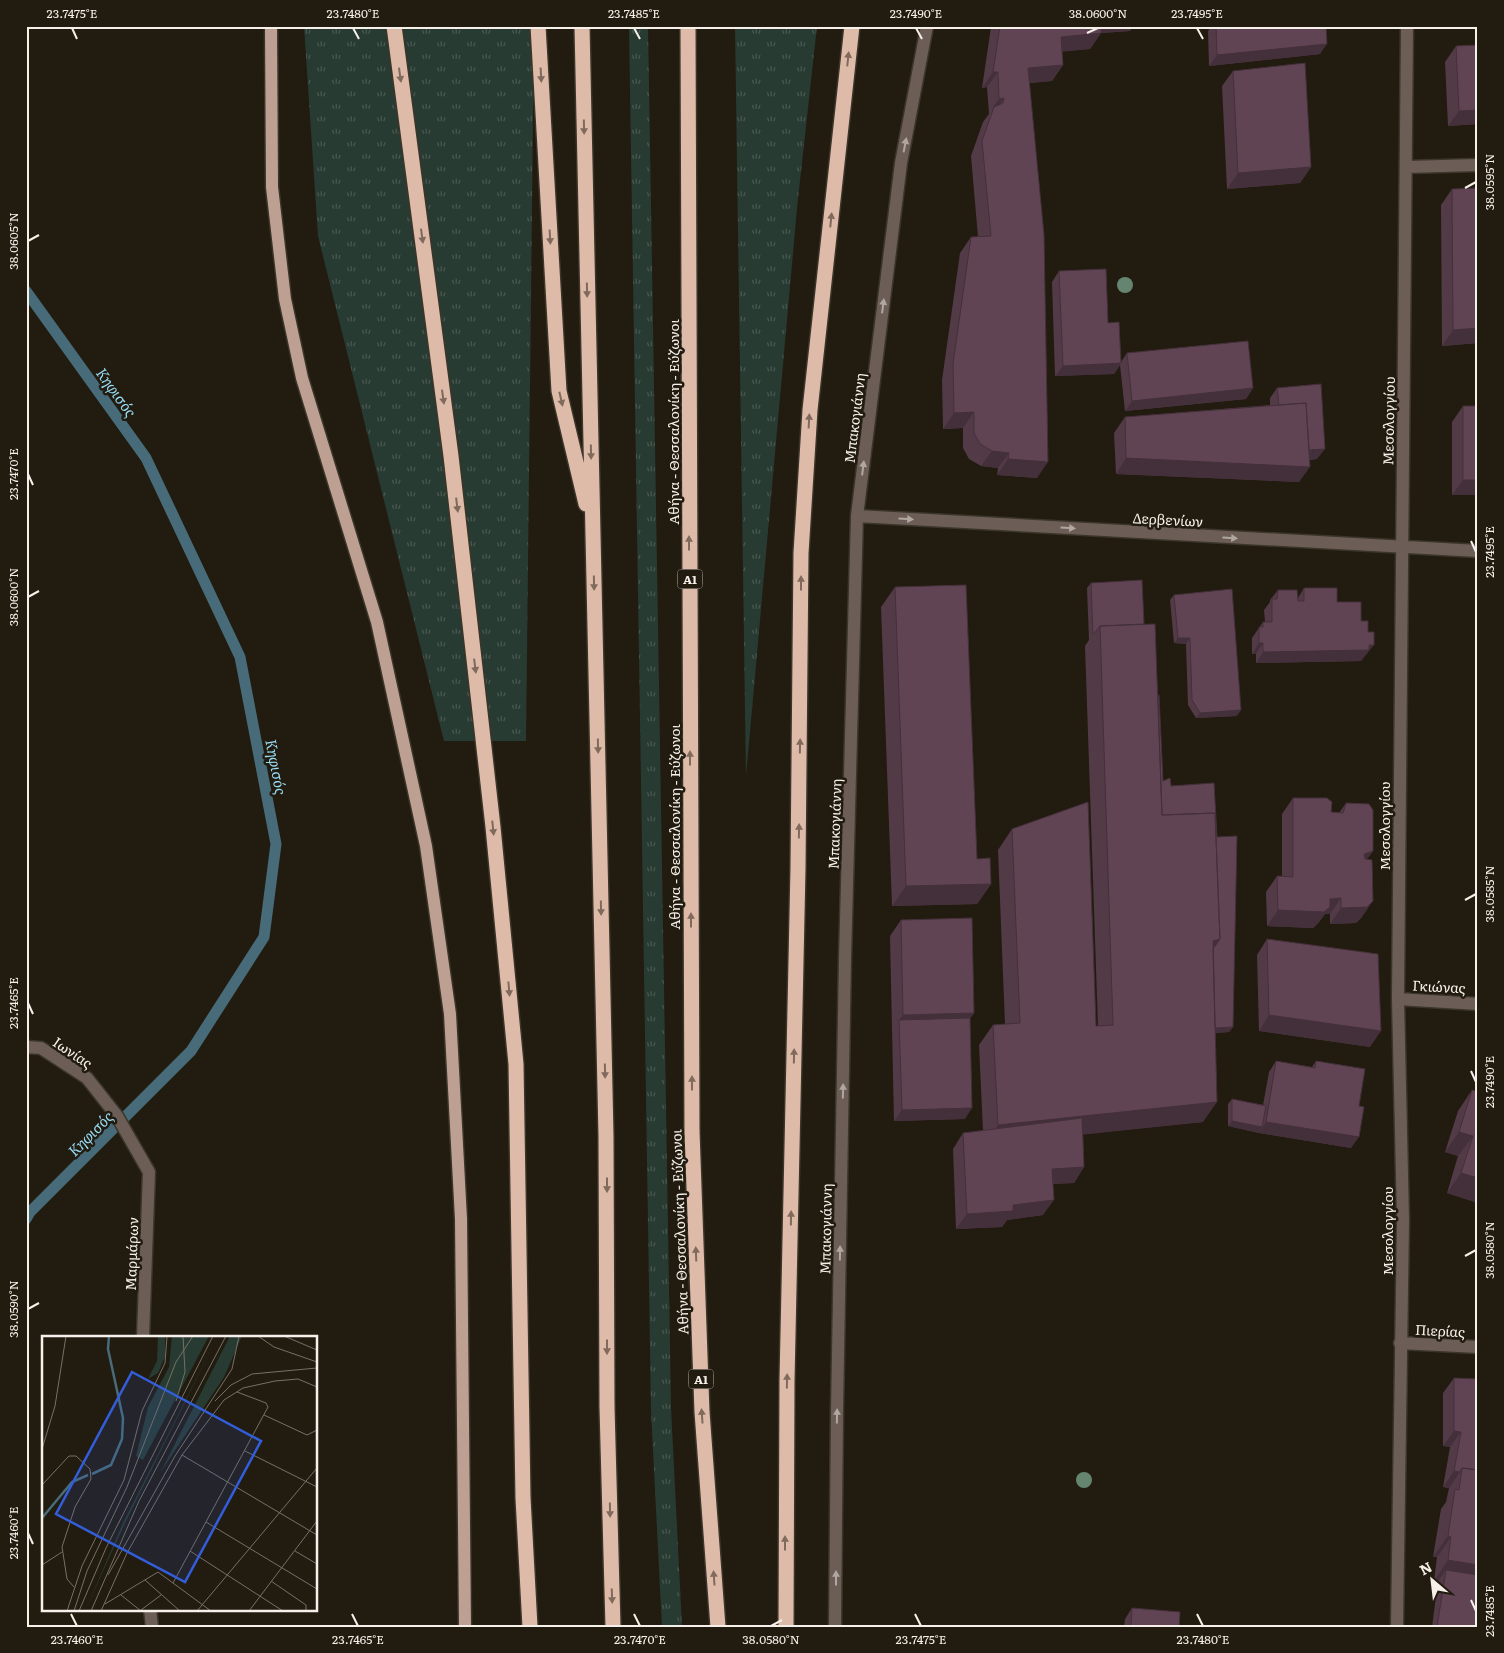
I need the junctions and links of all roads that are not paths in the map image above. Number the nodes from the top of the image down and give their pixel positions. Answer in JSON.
{"nodes":[{"id":1,"x":271,"y":26,"type":"edge"},
{"id":2,"x":394,"y":26,"type":"edge"},
{"id":3,"x":538,"y":26,"type":"edge"},
{"id":4,"x":582,"y":26,"type":"edge"},
{"id":5,"x":688,"y":26,"type":"edge"},
{"id":6,"x":852,"y":26,"type":"edge"},
{"id":7,"x":927,"y":26,"type":"edge"},
{"id":8,"x":1407,"y":26,"type":"edge"},
{"id":9,"x":1478,"y":165,"type":"edge"},
{"id":10,"x":1407,"y":167,"type":"junction"},
{"id":11,"x":857,"y":516,"type":"junction"},
{"id":12,"x":593,"y":535,"type":"junction"},
{"id":13,"x":1401,"y":548,"type":"junction"},
{"id":14,"x":1478,"y":551,"type":"edge"},
{"id":15,"x":1398,"y":999,"type":"junction"},
{"id":16,"x":1478,"y":1004,"type":"edge"},
{"id":17,"x":26,"y":1047,"type":"edge"},
{"id":18,"x":149,"y":1172,"type":"joint"},
{"id":19,"x":144,"y":1336,"type":"edge"},
{"id":20,"x":1400,"y":1343,"type":"junction"},
{"id":21,"x":1478,"y":1347,"type":"edge"},
{"id":22,"x":150,"y":1610,"type":"edge"},
{"id":23,"x":152,"y":1627,"type":"edge"},
{"id":24,"x":465,"y":1627,"type":"edge"},
{"id":25,"x":530,"y":1627,"type":"edge"},
{"id":26,"x":613,"y":1627,"type":"edge"},
{"id":27,"x":718,"y":1627,"type":"edge"},
{"id":28,"x":786,"y":1627,"type":"edge"},
{"id":29,"x":836,"y":1627,"type":"edge"},
{"id":30,"x":1397,"y":1627,"type":"edge"}],
"edges":[{"from":1,"to":24,"type":"main road"},
{"from":2,"to":25,"type":"highway","one_way":true},
{"from":3,"to":12,"type":"highway","one_way":true},
{"from":4,"to":12,"type":"highway","one_way":true},
{"from":27,"to":5,"type":"highway","name":"Αθήνα - Θεσσαλονίκη - Εύζωνοι","number":"Α1","one_way":true},
{"from":28,"to":6,"type":"highway","one_way":true},
{"from":11,"to":7,"type":"street","name":"Μπακογιάννη","one_way":true},
{"from":8,"to":10,"type":"street","name":"Μεσολογγίου"},
{"from":9,"to":10,"type":"street"},
{"from":10,"to":13,"type":"street","name":"Μεσολογγίου"},
{"from":11,"to":13,"type":"street","name":"Δερβενίων","one_way":true},
{"from":29,"to":11,"type":"street","name":"Μπακογιάννη","one_way":true},
{"from":12,"to":26,"type":"highway","one_way":true},
{"from":13,"to":14,"type":"street","name":"Δερβενίων"},
{"from":13,"to":15,"type":"street","name":"Μεσολογγίου"},
{"from":15,"to":16,"type":"street","name":"Γκιώνας"},
{"from":15,"to":20,"type":"street","name":"Μεσολογγίου"},
{"from":17,"to":18,"type":"street","name":"Ιωνίας"},
{"from":18,"to":19,"type":"street","name":"Μαρμάρων"},
{"from":20,"to":21,"type":"street","name":"Πιερίας"},
{"from":20,"to":30,"type":"street","name":"Μεσολογγίου"},
{"from":22,"to":23,"type":"street"}]}
